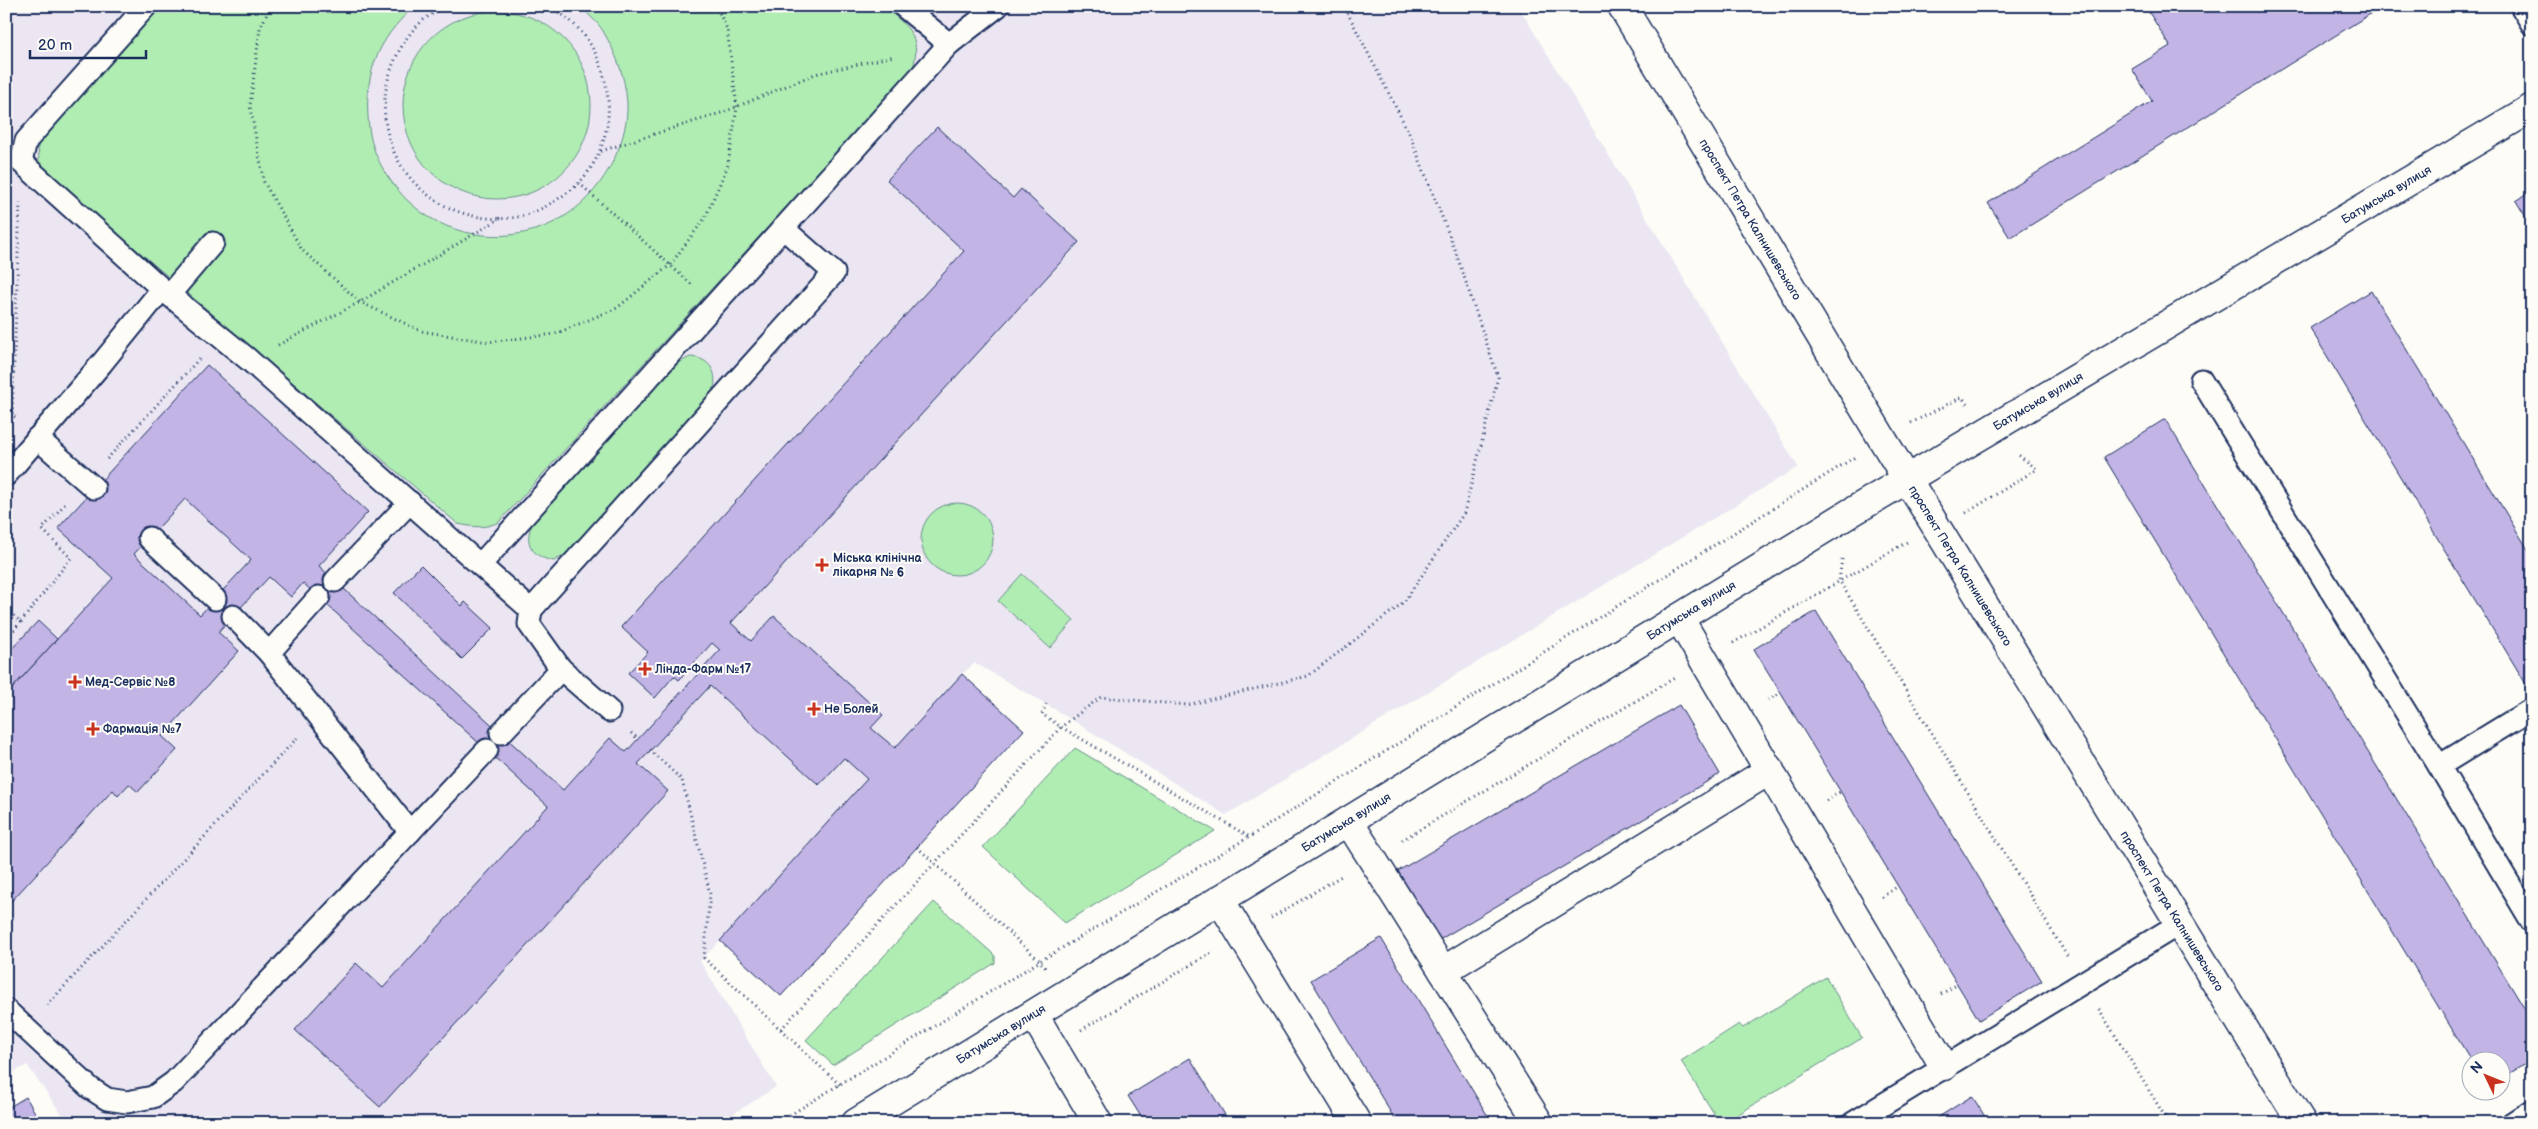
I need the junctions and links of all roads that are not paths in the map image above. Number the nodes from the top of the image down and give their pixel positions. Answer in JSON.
{"nodes":[{"id":1,"x":146,"y":6,"type":"edge"},
{"id":2,"x":903,"y":6,"type":"edge"},
{"id":3,"x":998,"y":6,"type":"edge"},
{"id":4,"x":1622,"y":6,"type":"edge"},
{"id":5,"x":2521,"y":6,"type":"edge"},
{"id":6,"x":2532,"y":24,"type":"edge"},
{"id":7,"x":949,"y":44,"type":"junction"},
{"id":8,"x":2532,"y":108,"type":"edge"},
{"id":9,"x":783,"y":228,"type":"junction"},
{"id":10,"x":213,"y":243,"type":"dead end"},
{"id":11,"x":165,"y":292,"type":"junction"},
{"id":12,"x":2201,"y":380,"type":"dead end"},
{"id":13,"x":37,"y":438,"type":"junction"},
{"id":14,"x":6,"y":475,"type":"edge"},
{"id":15,"x":1908,"y":479,"type":"junction"},
{"id":16,"x":94,"y":488,"type":"dead end"},
{"id":17,"x":410,"y":502,"type":"junction"},
{"id":18,"x":149,"y":538,"type":"dead end"},
{"id":19,"x":480,"y":565,"type":"junction"},
{"id":20,"x":335,"y":581,"type":"dead end"},
{"id":21,"x":320,"y":597,"type":"dead end"},
{"id":22,"x":215,"y":599,"type":"dead end"},
{"id":23,"x":531,"y":610,"type":"junction"},
{"id":24,"x":233,"y":616,"type":"dead end"},
{"id":25,"x":1679,"y":618,"type":"junction"},
{"id":26,"x":269,"y":653,"type":"junction"},
{"id":27,"x":561,"y":669,"type":"junction"},
{"id":28,"x":2532,"y":709,"type":"edge"},
{"id":29,"x":608,"y":711,"type":"dead end"},
{"id":30,"x":501,"y":733,"type":"dead end"},
{"id":31,"x":487,"y":750,"type":"dead end"},
{"id":32,"x":2439,"y":766,"type":"junction"},
{"id":33,"x":1770,"y":770,"type":"junction"},
{"id":34,"x":1349,"y":822,"type":"junction"},
{"id":35,"x":410,"y":832,"type":"junction"},
{"id":36,"x":1220,"y":900,"type":"junction"},
{"id":37,"x":2532,"y":922,"type":"edge"},
{"id":38,"x":2179,"y":924,"type":"junction"},
{"id":39,"x":1443,"y":971,"type":"junction"},
{"id":40,"x":6,"y":1010,"type":"edge"},
{"id":41,"x":1034,"y":1015,"type":"junction"},
{"id":42,"x":1944,"y":1066,"type":"junction"},
{"id":43,"x":2532,"y":1110,"type":"edge"},
{"id":44,"x":1863,"y":1120,"type":"edge"},
{"id":45,"x":856,"y":1123,"type":"edge"},
{"id":46,"x":1098,"y":1123,"type":"edge"},
{"id":47,"x":1357,"y":1123,"type":"edge"},
{"id":48,"x":1539,"y":1123,"type":"edge"},
{"id":49,"x":2302,"y":1123,"type":"edge"},
{"id":50,"x":2512,"y":1123,"type":"edge"}],
"edges":[{"from":1,"to":11,"type":"lane"},
{"from":2,"to":7,"type":"lane"},
{"from":3,"to":7,"type":"lane"},
{"from":4,"to":15,"type":"street","name":"проспект Петра Калнишевського"},
{"from":5,"to":6,"type":"lane"},
{"from":7,"to":9,"type":"lane"},
{"from":8,"to":15,"type":"street","name":"Батумська вулиця"},
{"from":9,"to":19,"type":"lane"},
{"from":9,"to":23,"type":"lane"},
{"from":10,"to":11,"type":"lane"},
{"from":11,"to":13,"type":"lane"},
{"from":11,"to":17,"type":"lane"},
{"from":12,"to":32,"type":"lane"},
{"from":13,"to":14,"type":"lane"},
{"from":13,"to":16,"type":"lane"},
{"from":15,"to":25,"type":"street","name":"Батумська вулиця"},
{"from":15,"to":38,"type":"street","name":"проспект Петра Калнишевського"},
{"from":17,"to":19,"type":"lane"},
{"from":17,"to":20,"type":"lane"},
{"from":18,"to":22,"type":"lane"},
{"from":19,"to":23,"type":"lane"},
{"from":21,"to":26,"type":"lane"},
{"from":23,"to":27,"type":"lane"},
{"from":24,"to":26,"type":"lane"},
{"from":25,"to":33,"type":"street"},
{"from":25,"to":34,"type":"street","name":"Батумська вулиця"},
{"from":26,"to":35,"type":"lane"},
{"from":27,"to":29,"type":"lane"},
{"from":27,"to":30,"type":"lane"},
{"from":28,"to":32,"type":"lane"},
{"from":31,"to":35,"type":"lane"},
{"from":32,"to":37,"type":"lane"},
{"from":33,"to":39,"type":"street"},
{"from":33,"to":42,"type":"street"},
{"from":34,"to":36,"type":"street","name":"Батумська вулиця"},
{"from":34,"to":39,"type":"street"},
{"from":35,"to":40,"type":"lane"},
{"from":36,"to":41,"type":"street","name":"Батумська вулиця"},
{"from":36,"to":47,"type":"street"},
{"from":38,"to":42,"type":"lane"},
{"from":38,"to":49,"type":"street","name":"проспект Петра Калнишевського"},
{"from":39,"to":48,"type":"street"},
{"from":41,"to":45,"type":"street","name":"Батумська вулиця"},
{"from":41,"to":46,"type":"street"},
{"from":42,"to":44,"type":"lane"},
{"from":43,"to":50,"type":"lane"}]}
